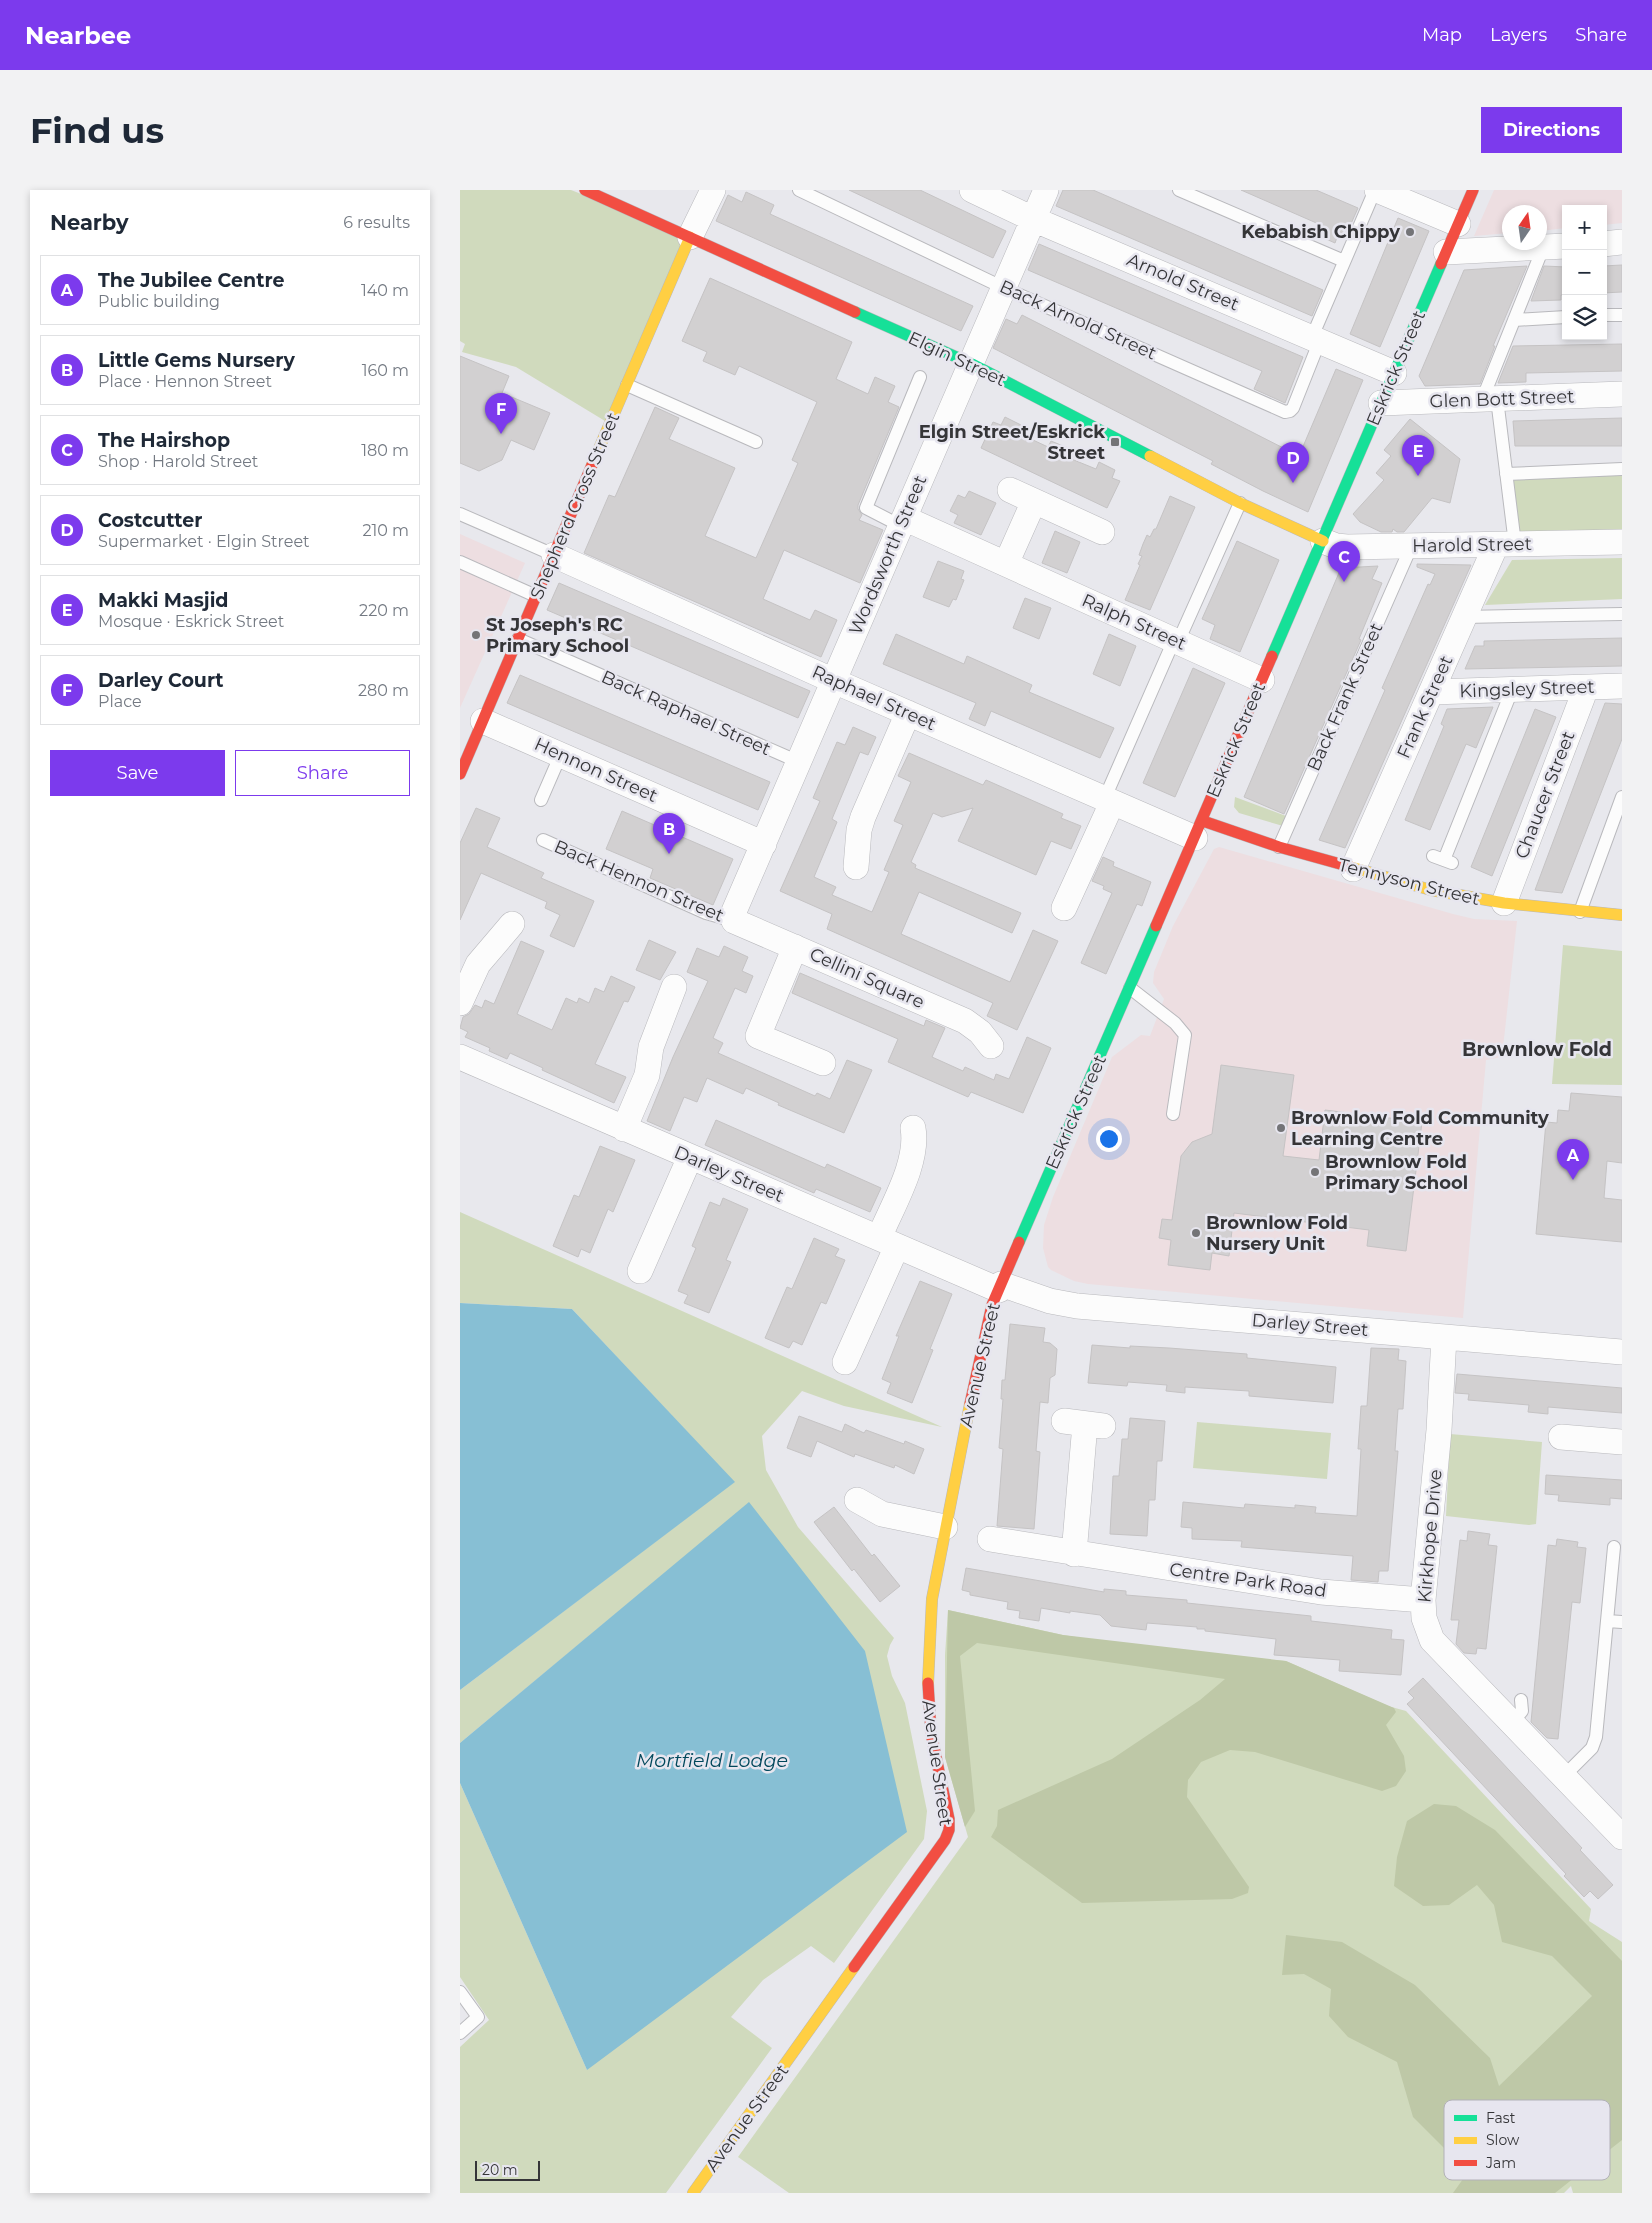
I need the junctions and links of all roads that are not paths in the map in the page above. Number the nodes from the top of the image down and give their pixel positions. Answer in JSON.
{"nodes":[{"id":1,"x":585,"y":190,"type":"edge"},
{"id":2,"x":713,"y":190,"type":"edge"},
{"id":3,"x":799,"y":190,"type":"edge"},
{"id":4,"x":972,"y":190,"type":"edge"},
{"id":5,"x":1046,"y":190,"type":"edge"},
{"id":6,"x":1179,"y":190,"type":"edge"},
{"id":7,"x":1376,"y":190,"type":"edge"},
{"id":8,"x":1473,"y":190,"type":"edge"},
{"id":9,"x":1033,"y":219,"type":"junction"},
{"id":10,"x":1458,"y":224,"type":"junction"},
{"id":11,"x":690,"y":237,"type":"junction"},
{"id":12,"x":1622,"y":242,"type":"edge"},
{"id":13,"x":1607,"y":244,"type":"edge"},
{"id":14,"x":1554,"y":247,"type":"edge"},
{"id":15,"x":1446,"y":252,"type":"junction"},
{"id":16,"x":1344,"y":261,"type":"junction"},
{"id":17,"x":1004,"y":288,"type":"junction"},
{"id":18,"x":1622,"y":314,"type":"edge"},
{"id":19,"x":1607,"y":316,"type":"edge"},
{"id":20,"x":1562,"y":317,"type":"edge"},
{"id":21,"x":1514,"y":320,"type":"junction"},
{"id":22,"x":1316,"y":338,"type":"junction"},
{"id":23,"x":972,"y":364,"type":"junction"},
{"id":24,"x":1394,"y":373,"type":"junction"},
{"id":25,"x":920,"y":377,"type":"dead end"},
{"id":26,"x":627,"y":385,"type":"junction"},
{"id":27,"x":1622,"y":394,"type":"edge"},
{"id":28,"x":1490,"y":399,"type":"junction"},
{"id":29,"x":1381,"y":403,"type":"junction"},
{"id":30,"x":756,"y":442,"type":"dead end"},
{"id":31,"x":1622,"y":468,"type":"edge"},
{"id":32,"x":1506,"y":474,"type":"junction"},
{"id":33,"x":1010,"y":490,"type":"dead end"},
{"id":34,"x":1034,"y":501,"type":"junction"},
{"id":35,"x":1240,"y":503,"type":"junction"},
{"id":36,"x":460,"y":514,"type":"edge"},
{"id":37,"x":902,"y":522,"type":"junction"},
{"id":38,"x":1102,"y":532,"type":"dead end"},
{"id":39,"x":1323,"y":541,"type":"junction"},
{"id":40,"x":1622,"y":542,"type":"edge"},
{"id":41,"x":1505,"y":544,"type":"junction"},
{"id":42,"x":1411,"y":547,"type":"junction"},
{"id":43,"x":554,"y":555,"type":"junction"},
{"id":44,"x":460,"y":562,"type":"edge"},
{"id":45,"x":1006,"y":564,"type":"junction"},
{"id":46,"x":536,"y":596,"type":"junction"},
{"id":47,"x":1622,"y":614,"type":"edge"},
{"id":48,"x":1464,"y":617,"type":"junction"},
{"id":49,"x":518,"y":639,"type":"junction"},
{"id":50,"x":1176,"y":641,"type":"junction"},
{"id":51,"x":1262,"y":680,"type":"junction"},
{"id":52,"x":834,"y":681,"type":"junction"},
{"id":53,"x":1622,"y":686,"type":"edge"},
{"id":54,"x":1586,"y":688,"type":"junction"},
{"id":55,"x":1512,"y":690,"type":"junction"},
{"id":56,"x":1431,"y":692,"type":"junction"},
{"id":57,"x":908,"y":713,"type":"junction"},
{"id":58,"x":483,"y":720,"type":"junction"},
{"id":59,"x":561,"y":754,"type":"junction"},
{"id":60,"x":799,"y":762,"type":"junction"},
{"id":61,"x":460,"y":774,"type":"edge"},
{"id":62,"x":1622,"y":797,"type":"edge"},
{"id":63,"x":541,"y":800,"type":"dead end"},
{"id":64,"x":1108,"y":802,"type":"junction"},
{"id":65,"x":1199,"y":829,"type":"junction"},
{"id":66,"x":543,"y":840,"type":"dead end"},
{"id":67,"x":764,"y":844,"type":"junction"},
{"id":68,"x":1279,"y":847,"type":"junction"},
{"id":69,"x":1443,"y":859,"type":"dead end"},
{"id":70,"x":856,"y":867,"type":"dead end"},
{"id":71,"x":1353,"y":869,"type":"junction"},
{"id":72,"x":1504,"y":903,"type":"junction"},
{"id":73,"x":1064,"y":908,"type":"dead end"},
{"id":74,"x":1580,"y":912,"type":"junction"},
{"id":75,"x":1622,"y":915,"type":"edge"},
{"id":76,"x":734,"y":921,"type":"junction"},
{"id":77,"x":512,"y":924,"type":"dead end"},
{"id":78,"x":795,"y":947,"type":"junction"},
{"id":79,"x":674,"y":987,"type":"dead end"},
{"id":80,"x":1130,"y":988,"type":"junction"},
{"id":81,"x":460,"y":1003,"type":"edge"},
{"id":82,"x":992,"y":1046,"type":"dead end"},
{"id":83,"x":460,"y":1057,"type":"edge"},
{"id":84,"x":823,"y":1063,"type":"dead end"},
{"id":85,"x":1173,"y":1114,"type":"dead end"},
{"id":86,"x":913,"y":1128,"type":"dead end"},
{"id":87,"x":624,"y":1129,"type":"junction"},
{"id":88,"x":690,"y":1157,"type":"junction"},
{"id":89,"x":888,"y":1242,"type":"junction"},
{"id":90,"x":638,"y":1271,"type":"dead end"},
{"id":91,"x":1000,"y":1287,"type":"junction"},
{"id":92,"x":1444,"y":1337,"type":"junction"},
{"id":93,"x":1622,"y":1352,"type":"edge"},
{"id":94,"x":843,"y":1362,"type":"dead end"},
{"id":95,"x":1084,"y":1424,"type":"dead end"},
{"id":96,"x":1560,"y":1437,"type":"dead end"},
{"id":97,"x":1622,"y":1442,"type":"edge"},
{"id":98,"x":857,"y":1500,"type":"dead end"},
{"id":99,"x":945,"y":1527,"type":"junction"},
{"id":100,"x":990,"y":1540,"type":"dead end"},
{"id":101,"x":1614,"y":1547,"type":"dead end"},
{"id":102,"x":1074,"y":1554,"type":"junction"},
{"id":103,"x":1423,"y":1600,"type":"junction"},
{"id":104,"x":1607,"y":1621,"type":"junction"},
{"id":105,"x":1622,"y":1622,"type":"edge"},
{"id":106,"x":1564,"y":1776,"type":"junction"},
{"id":107,"x":1622,"y":1837,"type":"edge"},
{"id":108,"x":460,"y":1992,"type":"edge"},
{"id":109,"x":460,"y":2033,"type":"edge"},
{"id":110,"x":693,"y":2193,"type":"edge"}],
"edges":[{"from":1,"to":11,"type":"street","name":"Elgin Street"},
{"from":2,"to":11,"type":"street"},
{"from":3,"to":17,"type":"lane","name":"Back Arnold Street"},
{"from":4,"to":9,"type":"street","name":"Arnold Street"},
{"from":5,"to":9,"type":"street","name":"Wordsworth Street"},
{"from":6,"to":16,"type":"lane"},
{"from":7,"to":10,"type":"street"},
{"from":7,"to":16,"type":"lane"},
{"from":8,"to":10,"type":"street","name":"Eskrick Street"},
{"from":9,"to":17,"type":"street","name":"Wordsworth Street"},
{"from":9,"to":22,"type":"street","name":"Arnold Street"},
{"from":10,"to":15,"type":"street","name":"Eskrick Street"},
{"from":11,"to":23,"type":"street","name":"Elgin Street"},
{"from":11,"to":26,"type":"street","name":"Shepherd Cross Street"},
{"from":12,"to":13,"type":"street"},
{"from":14,"to":15,"type":"street"},
{"from":14,"to":21,"type":"lane"},
{"from":15,"to":24,"type":"street","name":"Eskrick Street"},
{"from":16,"to":22,"type":"lane"},
{"from":17,"to":22,"type":"lane","name":"Back Arnold Street"},
{"from":17,"to":23,"type":"street","name":"Wordsworth Street"},
{"from":18,"to":19,"type":"lane"},
{"from":20,"to":21,"type":"lane"},
{"from":21,"to":28,"type":"lane"},
{"from":22,"to":24,"type":"street","name":"Arnold Street"},
{"from":23,"to":35,"type":"street","name":"Elgin Street"},
{"from":23,"to":37,"type":"street","name":"Wordsworth Street"},
{"from":24,"to":29,"type":"street","name":"Eskrick Street"},
{"from":25,"to":37,"type":"lane"},
{"from":26,"to":30,"type":"lane"},
{"from":26,"to":43,"type":"street","name":"Shepherd Cross Street"},
{"from":27,"to":28,"type":"street","name":"Glen Bott Street"},
{"from":28,"to":29,"type":"street","name":"Glen Bott Street"},
{"from":28,"to":32,"type":"lane"},
{"from":29,"to":39,"type":"street","name":"Eskrick Street"},
{"from":31,"to":32,"type":"lane"},
{"from":32,"to":41,"type":"lane"},
{"from":33,"to":34,"type":"street"},
{"from":34,"to":38,"type":"street"},
{"from":34,"to":45,"type":"street"},
{"from":35,"to":39,"type":"street","name":"Elgin Street"},
{"from":35,"to":50,"type":"lane"},
{"from":36,"to":43,"type":"lane"},
{"from":37,"to":45,"type":"street","name":"Ralph Street"},
{"from":37,"to":52,"type":"street","name":"Wordsworth Street"},
{"from":39,"to":42,"type":"street","name":"Harold Street"},
{"from":39,"to":51,"type":"street","name":"Eskrick Street"},
{"from":40,"to":41,"type":"street","name":"Harold Street"},
{"from":41,"to":42,"type":"street","name":"Harold Street"},
{"from":41,"to":48,"type":"street","name":"Frank Street"},
{"from":42,"to":68,"type":"lane","name":"Back Frank Street"},
{"from":43,"to":46,"type":"street","name":"Shepherd Cross Street"},
{"from":43,"to":52,"type":"street","name":"Raphael Street"},
{"from":44,"to":46,"type":"lane"},
{"from":45,"to":50,"type":"street","name":"Ralph Street"},
{"from":46,"to":49,"type":"street","name":"Shepherd Cross Street"},
{"from":47,"to":48,"type":"lane"},
{"from":48,"to":56,"type":"street","name":"Frank Street"},
{"from":49,"to":58,"type":"street","name":"Shepherd Cross Street"},
{"from":49,"to":60,"type":"lane","name":"Back Raphael Street"},
{"from":50,"to":51,"type":"street","name":"Ralph Street"},
{"from":50,"to":64,"type":"lane"},
{"from":51,"to":65,"type":"street","name":"Eskrick Street"},
{"from":52,"to":57,"type":"street","name":"Raphael Street"},
{"from":52,"to":60,"type":"street","name":"Wordsworth Street"},
{"from":53,"to":54,"type":"street","name":"Kingsley Street"},
{"from":54,"to":55,"type":"street","name":"Kingsley Street"},
{"from":54,"to":72,"type":"street","name":"Chaucer Street"},
{"from":55,"to":56,"type":"street","name":"Kingsley Street"},
{"from":55,"to":69,"type":"lane"},
{"from":56,"to":71,"type":"street","name":"Frank Street"},
{"from":57,"to":64,"type":"street","name":"Raphael Street"},
{"from":57,"to":70,"type":"street"},
{"from":58,"to":59,"type":"street","name":"Hennon Street"},
{"from":58,"to":61,"type":"street","name":"Shepherd Cross Street"},
{"from":59,"to":63,"type":"lane"},
{"from":59,"to":67,"type":"street","name":"Hennon Street"},
{"from":60,"to":67,"type":"street","name":"Wordsworth Street"},
{"from":62,"to":74,"type":"lane"},
{"from":64,"to":65,"type":"street","name":"Raphael Street"},
{"from":64,"to":73,"type":"street"},
{"from":65,"to":68,"type":"street","name":"Tennyson Street"},
{"from":65,"to":80,"type":"street","name":"Eskrick Street"},
{"from":66,"to":76,"type":"lane","name":"Back Hennon Street"},
{"from":67,"to":76,"type":"street","name":"Wordsworth Street"},
{"from":68,"to":71,"type":"street","name":"Tennyson Street"},
{"from":71,"to":72,"type":"street","name":"Tennyson Street"},
{"from":72,"to":74,"type":"street","name":"Tennyson Street"},
{"from":74,"to":75,"type":"street","name":"Tennyson Street"},
{"from":76,"to":78,"type":"street","name":"Cellini Square"},
{"from":77,"to":81,"type":"street"},
{"from":78,"to":82,"type":"street","name":"Cellini Square"},
{"from":78,"to":84,"type":"street"},
{"from":79,"to":87,"type":"street"},
{"from":80,"to":85,"type":"lane"},
{"from":80,"to":91,"type":"street","name":"Eskrick Street"},
{"from":83,"to":87,"type":"street","name":"Darley Street"},
{"from":86,"to":89,"type":"street"},
{"from":87,"to":88,"type":"street","name":"Darley Street"},
{"from":88,"to":89,"type":"street","name":"Darley Street"},
{"from":88,"to":90,"type":"street"},
{"from":89,"to":91,"type":"street","name":"Darley Street"},
{"from":89,"to":94,"type":"street"},
{"from":91,"to":92,"type":"street","name":"Darley Street"},
{"from":91,"to":99,"type":"street","name":"Avenue Street"},
{"from":92,"to":93,"type":"street","name":"Darley Street"},
{"from":92,"to":103,"type":"street","name":"Kirkhope Drive"},
{"from":95,"to":102,"type":"street"},
{"from":96,"to":97,"type":"street"},
{"from":98,"to":99,"type":"street"},
{"from":99,"to":110,"type":"street","name":"Avenue Street"},
{"from":100,"to":102,"type":"street","name":"Centre Park Road"},
{"from":101,"to":104,"type":"lane"},
{"from":102,"to":103,"type":"street","name":"Centre Park Road"},
{"from":103,"to":106,"type":"street","name":"Kirkhope Drive"},
{"from":104,"to":105,"type":"lane"},
{"from":104,"to":106,"type":"lane"},
{"from":106,"to":107,"type":"street","name":"Kirkhope Drive"},
{"from":108,"to":109,"type":"lane"}]}
